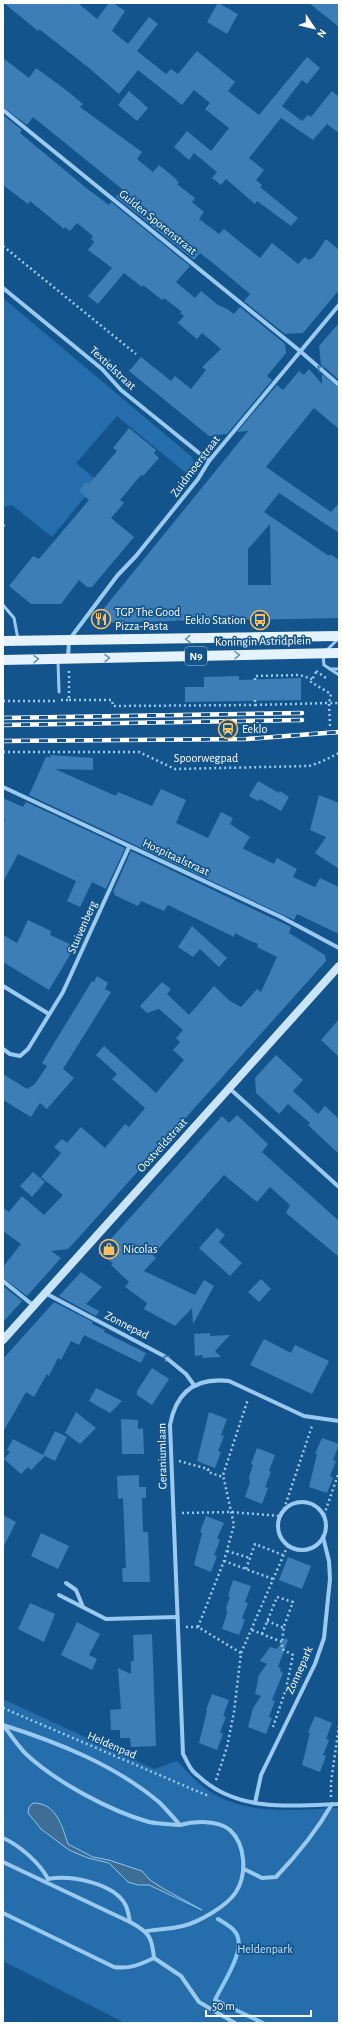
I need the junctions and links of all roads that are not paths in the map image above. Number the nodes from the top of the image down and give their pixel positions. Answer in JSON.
{"nodes":[{"id":1,"x":3,"y":110,"type":"edge"},
{"id":2,"x":3,"y":288,"type":"edge"},
{"id":3,"x":339,"y":305,"type":"edge"},
{"id":4,"x":300,"y":351,"type":"junction"},
{"id":5,"x":339,"y":385,"type":"edge"},
{"id":6,"x":209,"y":461,"type":"junction"},
{"id":7,"x":3,"y":605,"type":"edge"},
{"id":8,"x":339,"y":637,"type":"edge"},
{"id":9,"x":69,"y":640,"type":"junction"},
{"id":10,"x":3,"y":641,"type":"edge"},
{"id":11,"x":19,"y":641,"type":"junction"},
{"id":12,"x":339,"y":652,"type":"edge"},
{"id":13,"x":323,"y":653,"type":"junction"},
{"id":14,"x":58,"y":659,"type":"junction"},
{"id":15,"x":68,"y":659,"type":"junction"},
{"id":16,"x":3,"y":660,"type":"edge"},
{"id":17,"x":330,"y":669,"type":"junction"},
{"id":18,"x":339,"y":669,"type":"edge"},
{"id":19,"x":339,"y":675,"type":"edge"},
{"id":20,"x":59,"y":692,"type":"dead end"},
{"id":21,"x":3,"y":787,"type":"edge"},
{"id":22,"x":129,"y":847,"type":"junction"},
{"id":23,"x":339,"y":948,"type":"edge"},
{"id":24,"x":339,"y":966,"type":"edge"},
{"id":25,"x":3,"y":986,"type":"edge"},
{"id":26,"x":49,"y":1014,"type":"junction"},
{"id":27,"x":3,"y":1050,"type":"edge"},
{"id":28,"x":229,"y":1088,"type":"junction"},
{"id":29,"x":339,"y":1187,"type":"edge"},
{"id":30,"x":3,"y":1281,"type":"edge"},
{"id":31,"x":45,"y":1293,"type":"junction"},
{"id":32,"x":34,"y":1306,"type":"junction"},
{"id":33,"x":3,"y":1340,"type":"edge"},
{"id":34,"x":194,"y":1385,"type":"junction"},
{"id":35,"x":339,"y":1421,"type":"edge"},
{"id":36,"x":323,"y":1537,"type":"junction"},
{"id":37,"x":66,"y":1583,"type":"dead end"},
{"id":38,"x":59,"y":1596,"type":"dead end"},
{"id":39,"x":83,"y":1607,"type":"junction"},
{"id":40,"x":177,"y":1617,"type":"junction"},
{"id":41,"x":3,"y":1725,"type":"edge"},
{"id":42,"x":255,"y":1803,"type":"junction"},
{"id":43,"x":332,"y":1804,"type":"junction"},
{"id":44,"x":339,"y":1804,"type":"edge"},
{"id":45,"x":180,"y":1825,"type":"junction"},
{"id":46,"x":3,"y":1838,"type":"edge"},
{"id":47,"x":3,"y":1862,"type":"edge"},
{"id":48,"x":244,"y":1869,"type":"junction"},
{"id":49,"x":3,"y":1913,"type":"edge"},
{"id":50,"x":130,"y":1922,"type":"junction"},
{"id":51,"x":147,"y":1931,"type":"junction"},
{"id":52,"x":154,"y":1958,"type":"junction"},
{"id":53,"x":235,"y":2023,"type":"edge"}],
"edges":[{"from":1,"to":4,"type":"street","name":"Gulden Sporenstraat"},
{"from":2,"to":6,"type":"street","name":"Textielstraat"},
{"from":3,"to":4,"type":"street","name":"Zuidmoerstraat"},
{"from":5,"to":4,"type":"street","name":"Gulden Sporenstraat","one_way":true},
{"from":4,"to":6,"type":"street","name":"Zuidmoerstraat"},
{"from":6,"to":9,"type":"street","name":"Zuidmoerstraat"},
{"from":7,"to":11,"type":"lane"},
{"from":8,"to":9,"type":"main road","name":"Koningin Astridplein","number":"N9","one_way":true},
{"from":8,"to":13,"type":"lane"},
{"from":9,"to":11,"type":"main road","number":"N9"},
{"from":9,"to":15,"type":"street"},
{"from":10,"to":11,"type":"main road","number":"N9"},
{"from":12,"to":13,"type":"main road","name":"Koningin Astridplein","number":"N9"},
{"from":15,"to":13,"type":"main road","name":"Koningin Astridplein","number":"N9","one_way":true},
{"from":13,"to":17,"type":"lane"},
{"from":14,"to":15,"type":"main road","number":"N9"},
{"from":16,"to":14,"type":"main road","number":"N9","one_way":true},
{"from":14,"to":20,"type":"lane"},
{"from":17,"to":18,"type":"lane"},
{"from":17,"to":19,"type":"lane"},
{"from":21,"to":22,"type":"street","name":"Hospitaalstraat"},
{"from":22,"to":23,"type":"street","name":"Hospitaalstraat"},
{"from":22,"to":26,"type":"street","name":"Stuivenberg"},
{"from":24,"to":28,"type":"street","name":"Oostveldstraat"},
{"from":25,"to":26,"type":"street"},
{"from":26,"to":27,"type":"street","name":"Stuivenberg"},
{"from":28,"to":29,"type":"street"},
{"from":28,"to":31,"type":"street","name":"Oostveldstraat"},
{"from":30,"to":32,"type":"street"},
{"from":31,"to":32,"type":"street","name":"Oostveldstraat"},
{"from":34,"to":31,"type":"street","name":"Zonnepad","one_way":true},
{"from":32,"to":33,"type":"street","name":"Oostveldstraat"},
{"from":34,"to":35,"type":"street","name":"Geraniumlaan"},
{"from":34,"to":40,"type":"street","name":"Geraniumlaan"},
{"from":36,"to":36,"type":"street","name":"Zonnepark"},
{"from":36,"to":42,"type":"street","name":"Zonnepark"},
{"from":37,"to":39,"type":"street"},
{"from":38,"to":39,"type":"street"},
{"from":39,"to":40,"type":"street"},
{"from":40,"to":42,"type":"street","name":"Geraniumlaan"},
{"from":41,"to":45,"type":"street"},
{"from":41,"to":45,"type":"street"},
{"from":42,"to":43,"type":"street","name":"Geraniumlaan"},
{"from":43,"to":44,"type":"street","name":"Geraniumlaan"},
{"from":43,"to":48,"type":"street"},
{"from":45,"to":48,"type":"street"},
{"from":46,"to":50,"type":"street"},
{"from":47,"to":50,"type":"street"},
{"from":48,"to":51,"type":"street"},
{"from":49,"to":52,"type":"street"},
{"from":50,"to":51,"type":"street"},
{"from":51,"to":52,"type":"street"},
{"from":52,"to":53,"type":"street"}]}
